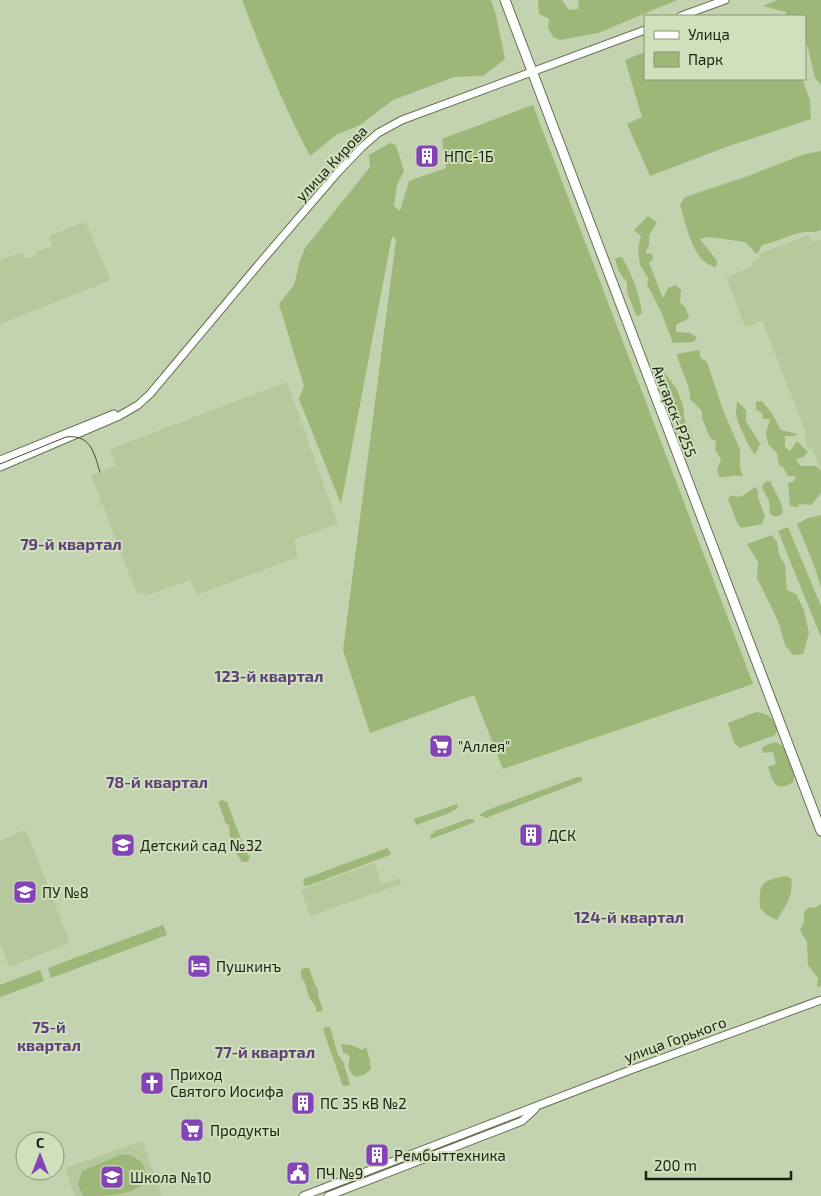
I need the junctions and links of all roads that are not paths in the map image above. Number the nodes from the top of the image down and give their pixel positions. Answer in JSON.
{"nodes":[{"id":1,"x":505,"y":0,"type":"edge"},
{"id":2,"x":725,"y":0,"type":"edge"},
{"id":3,"x":684,"y":15,"type":"edge"},
{"id":4,"x":644,"y":30,"type":"edge"},
{"id":5,"x":532,"y":73,"type":"junction"},
{"id":6,"x":21,"y":456,"type":"junction"},
{"id":7,"x":0,"y":460,"type":"edge"},
{"id":8,"x":0,"y":467,"type":"edge"},
{"id":9,"x":821,"y":831,"type":"edge"},
{"id":10,"x":821,"y":1000,"type":"edge"},
{"id":11,"x":539,"y":1105,"type":"junction"},
{"id":12,"x":303,"y":1196,"type":"edge"},
{"id":13,"x":328,"y":1196,"type":"edge"}],
"edges":[{"from":1,"to":5,"type":"main road","name":"Ангарск-Р255"},
{"from":2,"to":3,"type":"street"},
{"from":4,"to":5,"type":"street","name":"улица Кирова"},
{"from":5,"to":6,"type":"street","name":"улица Кирова"},
{"from":5,"to":9,"type":"main road","name":"Ангарск-Р255"},
{"from":6,"to":7,"type":"street","name":"улица Кирова"},
{"from":6,"to":8,"type":"street","name":"улица Кирова"},
{"from":10,"to":11,"type":"street","name":"улица Горького"},
{"from":11,"to":12,"type":"street","name":"улица Горького"},
{"from":11,"to":13,"type":"street","name":"улица Горького"}]}
